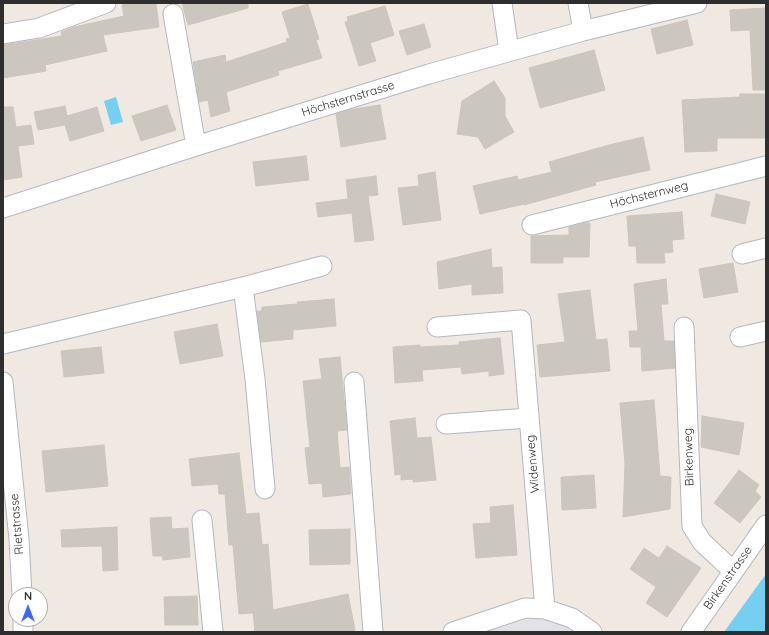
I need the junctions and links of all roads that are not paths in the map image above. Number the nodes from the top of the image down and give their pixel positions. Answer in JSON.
{"nodes":[{"id":1,"x":106,"y":3,"type":"edge"},
{"id":2,"x":502,"y":3,"type":"edge"},
{"id":3,"x":578,"y":3,"type":"edge"},
{"id":4,"x":697,"y":3,"type":"edge"},
{"id":5,"x":173,"y":14,"type":"dead end"},
{"id":6,"x":583,"y":31,"type":"junction"},
{"id":7,"x":3,"y":34,"type":"edge"},
{"id":8,"x":509,"y":51,"type":"junction"},
{"id":9,"x":196,"y":146,"type":"junction"},
{"id":10,"x":766,"y":166,"type":"edge"},
{"id":11,"x":3,"y":208,"type":"edge"},
{"id":12,"x":532,"y":225,"type":"dead end"},
{"id":13,"x":766,"y":248,"type":"edge"},
{"id":14,"x":742,"y":254,"type":"dead end"},
{"id":15,"x":322,"y":266,"type":"dead end"},
{"id":16,"x":243,"y":287,"type":"junction"},
{"id":17,"x":437,"y":327,"type":"dead end"},
{"id":18,"x":684,"y":327,"type":"dead end"},
{"id":19,"x":766,"y":331,"type":"edge"},
{"id":20,"x":740,"y":337,"type":"dead end"},
{"id":21,"x":3,"y":344,"type":"edge"},
{"id":22,"x":3,"y":382,"type":"edge"},
{"id":23,"x":354,"y":382,"type":"dead end"},
{"id":24,"x":529,"y":418,"type":"junction"},
{"id":25,"x":446,"y":424,"type":"dead end"},
{"id":26,"x":265,"y":489,"type":"dead end"},
{"id":27,"x":202,"y":520,"type":"dead end"},
{"id":28,"x":766,"y":525,"type":"edge"},
{"id":29,"x":733,"y":571,"type":"junction"},
{"id":30,"x":22,"y":587,"type":"edge"},
{"id":31,"x":545,"y":609,"type":"junction"},
{"id":32,"x":213,"y":632,"type":"edge"},
{"id":33,"x":373,"y":632,"type":"edge"},
{"id":34,"x":453,"y":632,"type":"edge"},
{"id":35,"x":592,"y":632,"type":"edge"},
{"id":36,"x":691,"y":632,"type":"edge"}],
"edges":[{"from":1,"to":7,"type":"street"},
{"from":2,"to":8,"type":"street"},
{"from":3,"to":6,"type":"street"},
{"from":4,"to":6,"type":"street","name":"Höchsternstrasse"},
{"from":5,"to":9,"type":"street"},
{"from":6,"to":8,"type":"street","name":"Höchsternstrasse"},
{"from":8,"to":9,"type":"street","name":"Höchsternstrasse"},
{"from":9,"to":11,"type":"street","name":"Höchsternstrasse"},
{"from":10,"to":12,"type":"street","name":"Höchsternweg"},
{"from":13,"to":14,"type":"street"},
{"from":15,"to":16,"type":"street"},
{"from":16,"to":21,"type":"street"},
{"from":16,"to":26,"type":"street"},
{"from":17,"to":24,"type":"street","name":"Widenweg"},
{"from":18,"to":29,"type":"street","name":"Birkenweg"},
{"from":19,"to":20,"type":"street"},
{"from":22,"to":30,"type":"street","name":"Rietstrasse"},
{"from":23,"to":33,"type":"street"},
{"from":24,"to":25,"type":"street"},
{"from":24,"to":31,"type":"street","name":"Widenweg"},
{"from":27,"to":32,"type":"street"},
{"from":28,"to":29,"type":"street","name":"Birkenstrasse"},
{"from":29,"to":36,"type":"street","name":"Birkenstrasse"},
{"from":31,"to":34,"type":"street"},
{"from":31,"to":35,"type":"street"}]}
